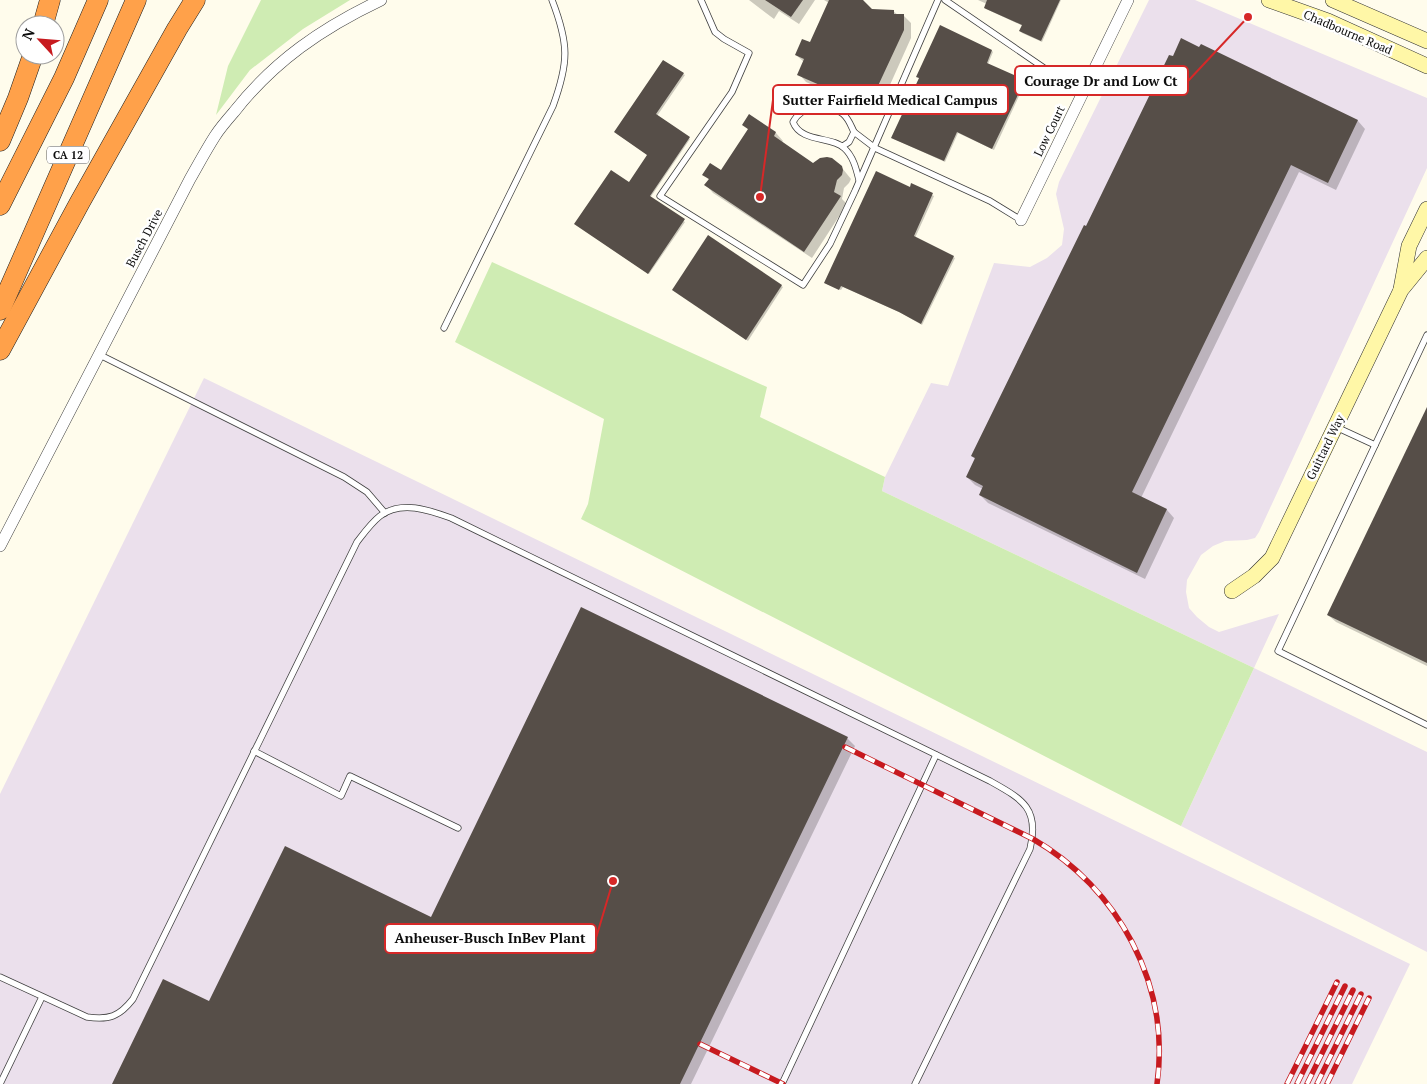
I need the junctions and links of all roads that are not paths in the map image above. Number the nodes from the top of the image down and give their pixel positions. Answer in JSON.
{"nodes":[{"id":1,"x":50,"y":0,"type":"edge"},
{"id":2,"x":98,"y":0,"type":"edge"},
{"id":3,"x":136,"y":0,"type":"edge"},
{"id":4,"x":195,"y":0,"type":"edge"},
{"id":5,"x":381,"y":0,"type":"edge"},
{"id":6,"x":552,"y":0,"type":"edge"},
{"id":7,"x":701,"y":0,"type":"edge"},
{"id":8,"x":938,"y":0,"type":"edge"},
{"id":9,"x":945,"y":0,"type":"edge"},
{"id":10,"x":1128,"y":0,"type":"edge"},
{"id":11,"x":1269,"y":0,"type":"edge"},
{"id":12,"x":1333,"y":0,"type":"edge"},
{"id":13,"x":46,"y":15,"type":"edge"},
{"id":14,"x":1427,"y":41,"type":"edge"},
{"id":15,"x":30,"y":65,"type":"edge"},
{"id":16,"x":1427,"y":66,"type":"edge"},
{"id":17,"x":1082,"y":94,"type":"junction"},
{"id":18,"x":854,"y":132,"type":"junction"},
{"id":19,"x":0,"y":141,"type":"edge"},
{"id":20,"x":843,"y":146,"type":"junction"},
{"id":21,"x":875,"y":148,"type":"junction"},
{"id":22,"x":860,"y":180,"type":"junction"},
{"id":23,"x":0,"y":205,"type":"edge"},
{"id":24,"x":1427,"y":210,"type":"edge"},
{"id":25,"x":1021,"y":220,"type":"joint"},
{"id":26,"x":1427,"y":258,"type":"edge"},
{"id":27,"x":1401,"y":290,"type":"junction"},
{"id":28,"x":0,"y":310,"type":"edge"},
{"id":29,"x":444,"y":328,"type":"dead end"},
{"id":30,"x":1427,"y":335,"type":"edge"},
{"id":31,"x":0,"y":350,"type":"edge"},
{"id":32,"x":98,"y":354,"type":"junction"},
{"id":33,"x":1335,"y":427,"type":"junction"},
{"id":34,"x":1375,"y":445,"type":"junction"},
{"id":35,"x":385,"y":513,"type":"junction"},
{"id":36,"x":0,"y":546,"type":"edge"},
{"id":37,"x":1232,"y":591,"type":"dead end"},
{"id":38,"x":1427,"y":725,"type":"edge"},
{"id":39,"x":254,"y":751,"type":"junction"},
{"id":40,"x":936,"y":755,"type":"junction"},
{"id":41,"x":458,"y":828,"type":"dead end"},
{"id":42,"x":0,"y":977,"type":"edge"},
{"id":43,"x":42,"y":997,"type":"junction"},
{"id":44,"x":0,"y":1084,"type":"edge"},
{"id":45,"x":782,"y":1084,"type":"edge"},
{"id":46,"x":914,"y":1084,"type":"edge"}],
"edges":[{"from":1,"to":13,"type":"highway"},
{"from":2,"to":23,"type":"highway","number":"CA 12"},
{"from":3,"to":28,"type":"highway","number":"CA 12"},
{"from":4,"to":31,"type":"highway"},
{"from":5,"to":32,"type":"street","name":"Busch Drive"},
{"from":6,"to":29,"type":"lane"},
{"from":7,"to":22,"type":"lane"},
{"from":8,"to":21,"type":"lane"},
{"from":9,"to":17,"type":"lane"},
{"from":10,"to":17,"type":"street","name":"Low Court"},
{"from":11,"to":16,"type":"street","name":"Chadbourne Road"},
{"from":12,"to":14,"type":"street","name":"Chadbourne Road"},
{"from":15,"to":19,"type":"highway"},
{"from":17,"to":25,"type":"street","name":"Low Court"},
{"from":18,"to":20,"type":"lane"},
{"from":18,"to":20,"type":"lane"},
{"from":18,"to":21,"type":"lane"},
{"from":20,"to":22,"type":"lane"},
{"from":21,"to":22,"type":"lane"},
{"from":21,"to":25,"type":"lane"},
{"from":24,"to":27,"type":"street","name":"Guittard Way"},
{"from":26,"to":27,"type":"street","name":"Guittard Way"},
{"from":27,"to":33,"type":"street","name":"Guittard Way"},
{"from":30,"to":34,"type":"lane"},
{"from":32,"to":35,"type":"lane"},
{"from":32,"to":36,"type":"street","name":"Busch Drive"},
{"from":33,"to":34,"type":"lane"},
{"from":33,"to":37,"type":"street","name":"Guittard Way"},
{"from":34,"to":38,"type":"lane"},
{"from":35,"to":39,"type":"lane"},
{"from":35,"to":40,"type":"lane"},
{"from":39,"to":41,"type":"lane"},
{"from":39,"to":43,"type":"lane"},
{"from":40,"to":45,"type":"lane"},
{"from":40,"to":46,"type":"lane"},
{"from":42,"to":43,"type":"lane"},
{"from":43,"to":44,"type":"lane"}]}
